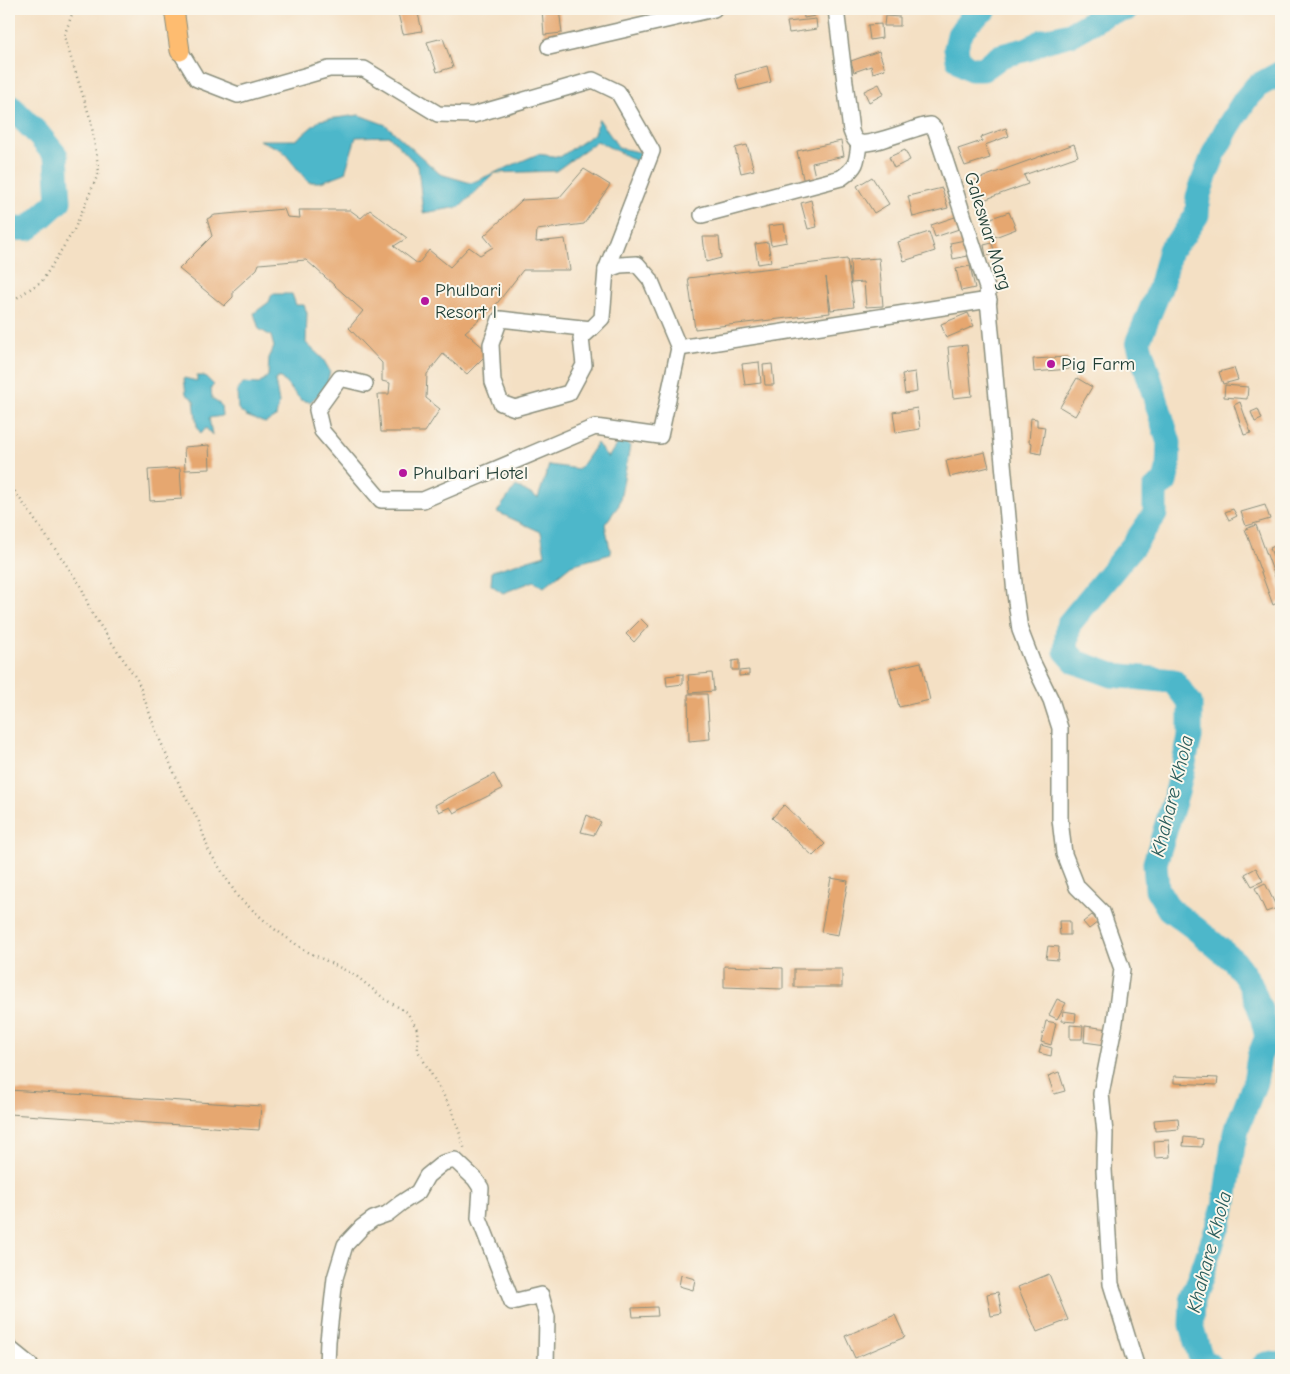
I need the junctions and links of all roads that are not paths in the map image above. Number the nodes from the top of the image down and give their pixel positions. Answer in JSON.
{"nodes":[{"id":1,"x":174,"y":9,"type":"edge"},
{"id":2,"x":714,"y":9,"type":"edge"},
{"id":3,"x":836,"y":9,"type":"edge"},
{"id":4,"x":549,"y":47,"type":"dead end"},
{"id":5,"x":180,"y":51,"type":"joint"},
{"id":6,"x":859,"y":143,"type":"junction"},
{"id":7,"x":702,"y":215,"type":"dead end"},
{"id":8,"x":606,"y":270,"type":"junction"},
{"id":9,"x":989,"y":300,"type":"junction"},
{"id":10,"x":591,"y":329,"type":"junction"},
{"id":11,"x":679,"y":348,"type":"junction"},
{"id":12,"x":366,"y":384,"type":"dead end"},
{"id":13,"x":9,"y":1348,"type":"edge"},
{"id":14,"x":30,"y":1365,"type":"edge"},
{"id":15,"x":327,"y":1365,"type":"edge"},
{"id":16,"x":546,"y":1365,"type":"edge"},
{"id":17,"x":1136,"y":1365,"type":"edge"}],
"edges":[{"from":1,"to":5,"type":"main road"},
{"from":2,"to":4,"type":"street"},
{"from":3,"to":6,"type":"street"},
{"from":5,"to":8,"type":"street"},
{"from":6,"to":7,"type":"street"},
{"from":6,"to":9,"type":"street","name":"Galeswar Marg"},
{"from":8,"to":10,"type":"street"},
{"from":8,"to":11,"type":"street"},
{"from":9,"to":11,"type":"street"},
{"from":9,"to":17,"type":"street","name":"Galeswar Marg"},
{"from":10,"to":10,"type":"street"},
{"from":11,"to":12,"type":"street"},
{"from":13,"to":14,"type":"street"},
{"from":15,"to":16,"type":"street"}]}
